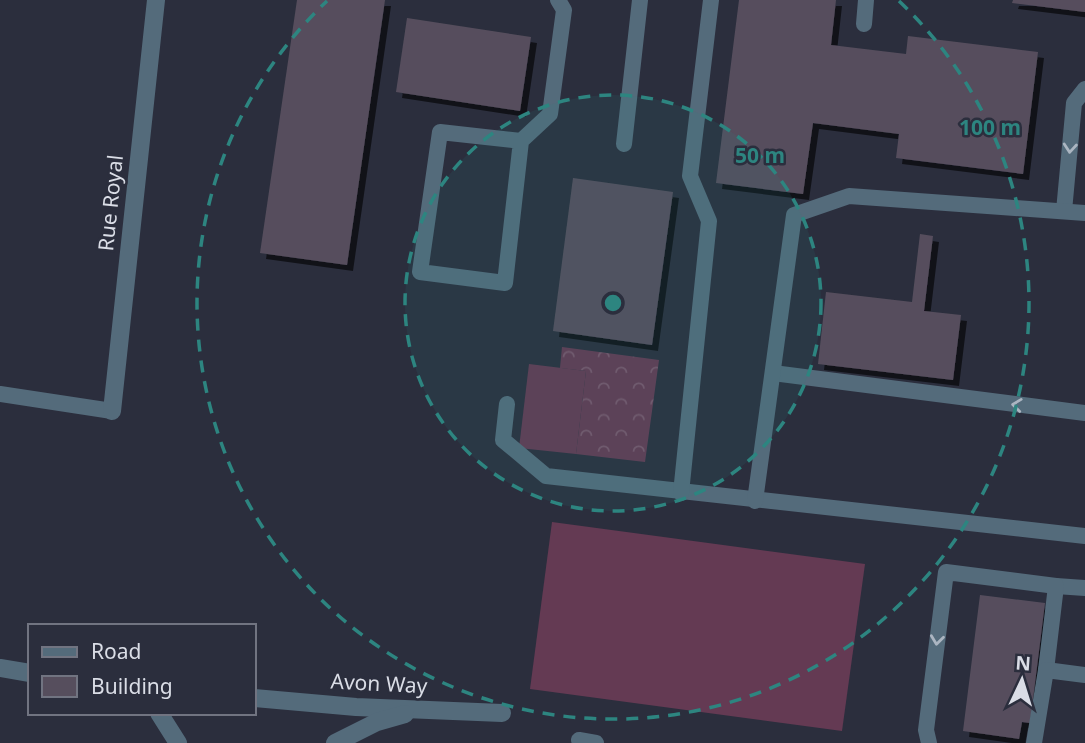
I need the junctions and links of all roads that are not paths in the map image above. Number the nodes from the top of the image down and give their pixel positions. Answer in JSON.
{"nodes":[{"id":1,"x":156,"y":0,"type":"edge"},
{"id":2,"x":558,"y":0,"type":"edge"},
{"id":3,"x":640,"y":0,"type":"edge"},
{"id":4,"x":711,"y":0,"type":"edge"},
{"id":5,"x":866,"y":0,"type":"edge"},
{"id":6,"x":864,"y":24,"type":"dead end"},
{"id":7,"x":1085,"y":89,"type":"edge"},
{"id":8,"x":521,"y":141,"type":"junction"},
{"id":9,"x":624,"y":144,"type":"dead end"},
{"id":10,"x":1064,"y":211,"type":"junction"},
{"id":11,"x":1085,"y":213,"type":"edge"},
{"id":12,"x":773,"y":373,"type":"junction"},
{"id":13,"x":0,"y":394,"type":"edge"},
{"id":14,"x":507,"y":404,"type":"dead end"},
{"id":15,"x":112,"y":411,"type":"joint"},
{"id":16,"x":1085,"y":413,"type":"edge"},
{"id":17,"x":681,"y":493,"type":"junction"},
{"id":18,"x":755,"y":501,"type":"junction"},
{"id":19,"x":1085,"y":536,"type":"edge"},
{"id":20,"x":1056,"y":586,"type":"junction"},
{"id":21,"x":1085,"y":588,"type":"edge"},
{"id":22,"x":0,"y":668,"type":"edge"},
{"id":23,"x":1046,"y":670,"type":"junction"},
{"id":24,"x":28,"y":673,"type":"edge"},
{"id":25,"x":1085,"y":675,"type":"edge"},
{"id":26,"x":256,"y":698,"type":"edge"},
{"id":27,"x":422,"y":709,"type":"junction"},
{"id":28,"x":502,"y":713,"type":"dead end"},
{"id":29,"x":160,"y":715,"type":"edge"},
{"id":30,"x":928,"y":736,"type":"edge"},
{"id":31,"x":579,"y":740,"type":"dead end"},
{"id":32,"x":178,"y":743,"type":"edge"},
{"id":33,"x":335,"y":743,"type":"edge"},
{"id":34,"x":596,"y":743,"type":"edge"},
{"id":35,"x":1034,"y":743,"type":"edge"}],
"edges":[{"from":1,"to":15,"type":"street","name":"Rue Royal"},
{"from":2,"to":8,"type":"lane"},
{"from":3,"to":9,"type":"lane"},
{"from":4,"to":17,"type":"lane"},
{"from":5,"to":6,"type":"lane"},
{"from":7,"to":10,"type":"lane","one_way":true},
{"from":8,"to":8,"type":"lane"},
{"from":10,"to":11,"type":"lane"},
{"from":10,"to":12,"type":"lane"},
{"from":16,"to":12,"type":"lane","one_way":true},
{"from":12,"to":18,"type":"lane"},
{"from":13,"to":15,"type":"lane"},
{"from":14,"to":17,"type":"lane"},
{"from":17,"to":18,"type":"lane"},
{"from":18,"to":19,"type":"lane"},
{"from":20,"to":21,"type":"lane"},
{"from":20,"to":23,"type":"lane"},
{"from":20,"to":30,"type":"lane","one_way":true},
{"from":22,"to":24,"type":"street"},
{"from":23,"to":25,"type":"lane"},
{"from":23,"to":35,"type":"lane"},
{"from":26,"to":27,"type":"street","name":"Avon Way"},
{"from":27,"to":28,"type":"street","name":"Avon Way"},
{"from":27,"to":33,"type":"street"},
{"from":29,"to":32,"type":"street"},
{"from":31,"to":34,"type":"lane"}]}
